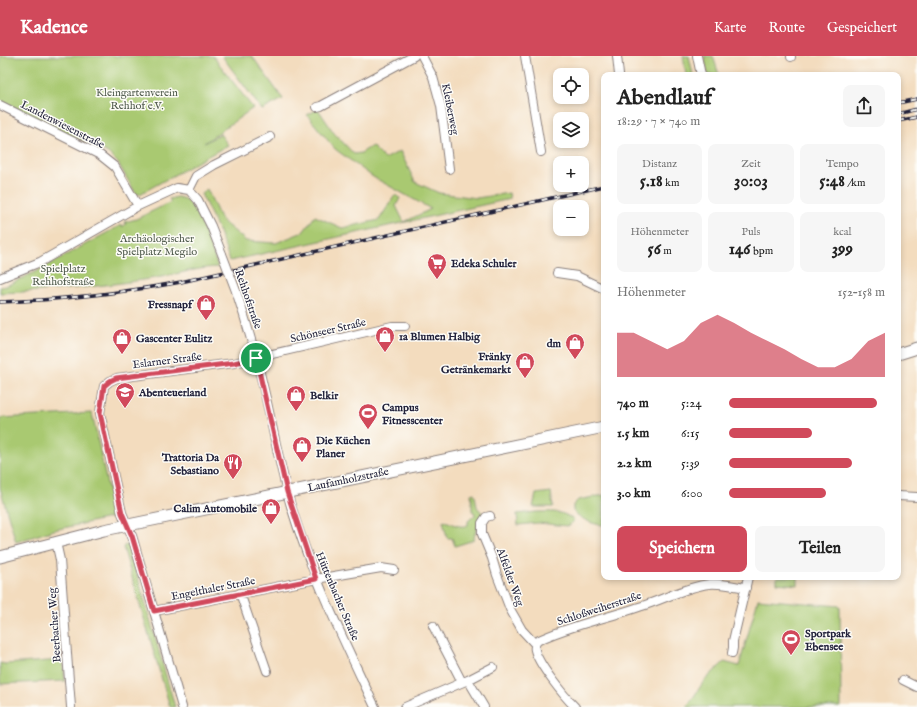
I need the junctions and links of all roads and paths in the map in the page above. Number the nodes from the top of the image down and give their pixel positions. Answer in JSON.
{"nodes":[{"id":1,"x":414,"y":56,"type":"edge"},
{"id":2,"x":422,"y":56,"type":"edge"},
{"id":3,"x":525,"y":56,"type":"edge"},
{"id":4,"x":617,"y":56,"type":"edge"},
{"id":5,"x":697,"y":56,"type":"edge"},
{"id":6,"x":619,"y":72,"type":"edge"},
{"id":7,"x":700,"y":72,"type":"edge"},
{"id":8,"x":0,"y":105,"type":"edge"},
{"id":9,"x":316,"y":107,"type":"dead end"},
{"id":10,"x":270,"y":137,"type":"dead end"},
{"id":11,"x":541,"y":152,"type":"dead end"},
{"id":12,"x":449,"y":169,"type":"dead end"},
{"id":13,"x":189,"y":190,"type":"junction"},
{"id":14,"x":138,"y":206,"type":"junction"},
{"id":15,"x":557,"y":273,"type":"dead end"},
{"id":16,"x":0,"y":278,"type":"edge"},
{"id":17,"x":601,"y":288,"type":"edge"},
{"id":18,"x":405,"y":326,"type":"dead end"},
{"id":19,"x":917,"y":348,"type":"edge"},
{"id":20,"x":901,"y":353,"type":"edge"},
{"id":21,"x":256,"y":358,"type":"junction"},
{"id":22,"x":601,"y":428,"type":"edge"},
{"id":23,"x":287,"y":492,"type":"junction"},
{"id":24,"x":901,"y":496,"type":"edge"},
{"id":25,"x":917,"y":497,"type":"edge"},
{"id":26,"x":490,"y":516,"type":"dead end"},
{"id":27,"x":127,"y":525,"type":"junction"},
{"id":28,"x":56,"y":542,"type":"junction"},
{"id":29,"x":0,"y":557,"type":"edge"},
{"id":30,"x":394,"y":570,"type":"dead end"},
{"id":31,"x":316,"y":579,"type":"junction"},
{"id":32,"x":747,"y":580,"type":"edge"},
{"id":33,"x":746,"y":588,"type":"junction"},
{"id":34,"x":240,"y":593,"type":"junction"},
{"id":35,"x":154,"y":611,"type":"junction"},
{"id":36,"x":433,"y":626,"type":"dead end"},
{"id":37,"x":535,"y":644,"type":"junction"},
{"id":38,"x":732,"y":654,"type":"dead end"},
{"id":39,"x":493,"y":667,"type":"dead end"},
{"id":40,"x":267,"y":671,"type":"dead end"},
{"id":41,"x":903,"y":680,"type":"dead end"},
{"id":42,"x":465,"y":681,"type":"junction"},
{"id":43,"x":917,"y":684,"type":"edge"},
{"id":44,"x":71,"y":707,"type":"edge"},
{"id":45,"x":182,"y":707,"type":"edge"},
{"id":46,"x":375,"y":707,"type":"edge"},
{"id":47,"x":405,"y":707,"type":"edge"},
{"id":48,"x":484,"y":707,"type":"edge"},
{"id":49,"x":575,"y":707,"type":"edge"}],
"edges":[{"from":1,"to":9,"type":"street"},
{"from":2,"to":12,"type":"street","name":"Kleiberweg"},
{"from":3,"to":11,"type":"street"},
{"from":4,"to":6,"type":"street"},
{"from":5,"to":7,"type":"street"},
{"from":8,"to":14,"type":"street","name":"Landenwiesenstraße"},
{"from":10,"to":13,"type":"street"},
{"from":13,"to":14,"type":"street"},
{"from":13,"to":21,"type":"street","name":"Rehhofstraße","bridge":true},
{"from":14,"to":16,"type":"street"},
{"from":15,"to":17,"type":"street"},
{"from":18,"to":21,"type":"street","name":"Schönseer Straße"},
{"from":19,"to":20,"type":"main road"},
{"from":21,"to":23,"type":"street","name":"Rehhofstraße"},
{"from":21,"to":27,"type":"street","name":"Eslarner Straße"},
{"from":22,"to":23,"type":"main road","name":"Laufamholzstraße"},
{"from":23,"to":27,"type":"main road","name":"Laufamholzstraße"},
{"from":23,"to":31,"type":"street","name":"Hüttenbacher Straße"},
{"from":24,"to":25,"type":"street"},
{"from":26,"to":37,"type":"street","name":"Alfelder Weg"},
{"from":27,"to":28,"type":"main road","name":"Laufamholzstraße"},
{"from":27,"to":35,"type":"street","name":"Eslarner Straße"},
{"from":28,"to":29,"type":"main road","name":"Laufamholzstraße"},
{"from":28,"to":44,"type":"street","name":"Beerbacher Weg"},
{"from":30,"to":31,"type":"street","name":"Engelthaler Straße"},
{"from":31,"to":34,"type":"street","name":"Engelthaler Straße"},
{"from":31,"to":46,"type":"street","name":"Hüttenbacher Straße"},
{"from":32,"to":33,"type":"street"},
{"from":33,"to":37,"type":"street","name":"Schloßweiherstraße"},
{"from":33,"to":38,"type":"street"},
{"from":34,"to":35,"type":"street","name":"Engelthaler Straße"},
{"from":34,"to":40,"type":"street"},
{"from":35,"to":45,"type":"street","name":"Eslarner Straße"},
{"from":36,"to":42,"type":"street"},
{"from":37,"to":49,"type":"street"},
{"from":39,"to":42,"type":"street"},
{"from":41,"to":43,"type":"street"},
{"from":42,"to":47,"type":"street"},
{"from":42,"to":48,"type":"street"}]}
